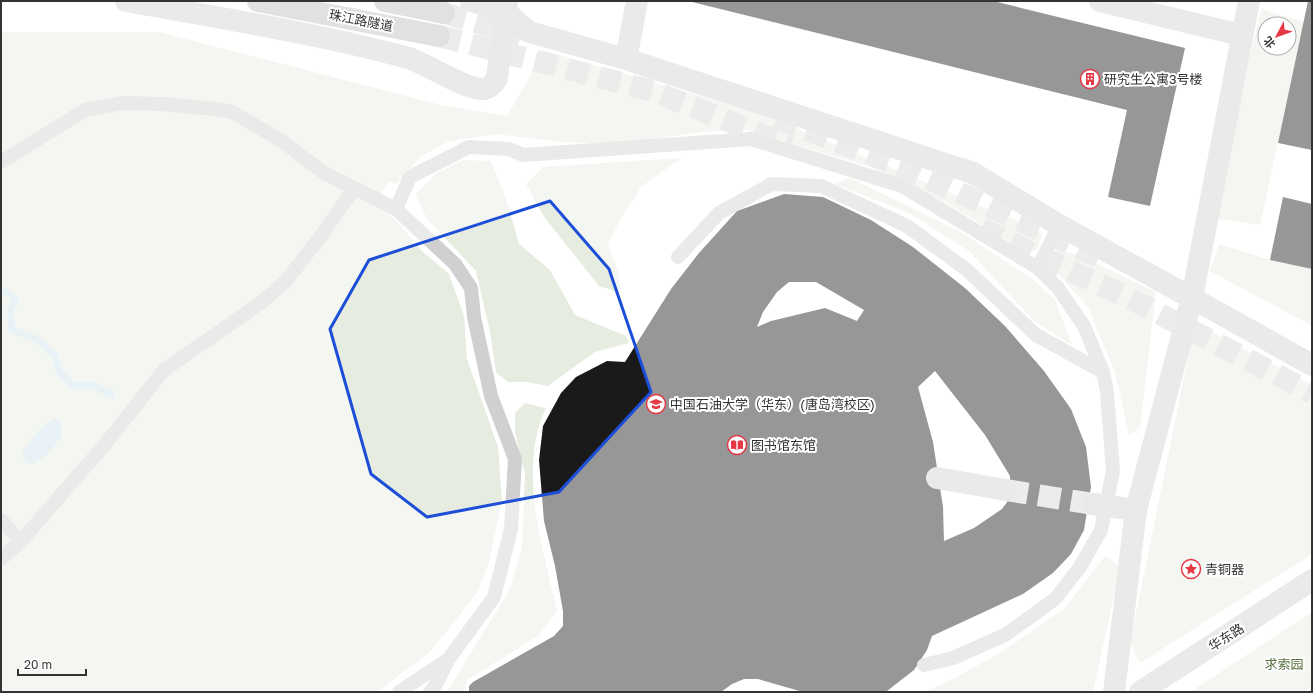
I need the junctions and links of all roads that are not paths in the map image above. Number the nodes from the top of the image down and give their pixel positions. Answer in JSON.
{"nodes":[{"id":1,"x":126,"y":1,"type":"edge"},
{"id":2,"x":258,"y":1,"type":"edge"},
{"id":3,"x":385,"y":1,"type":"edge"},
{"id":4,"x":471,"y":1,"type":"edge"},
{"id":5,"x":637,"y":1,"type":"edge"},
{"id":6,"x":1100,"y":1,"type":"edge"},
{"id":7,"x":1249,"y":1,"type":"edge"},
{"id":8,"x":506,"y":6,"type":"edge"},
{"id":9,"x":444,"y":13,"type":"tunnel mouth"},
{"id":10,"x":1241,"y":35,"type":"junction"},
{"id":11,"x":439,"y":36,"type":"tunnel mouth"},
{"id":12,"x":626,"y":59,"type":"junction"},
{"id":13,"x":1,"y":162,"type":"edge"},
{"id":14,"x":354,"y":189,"type":"junction"},
{"id":15,"x":396,"y":209,"type":"junction"},
{"id":16,"x":1059,"y":225,"type":"junction"},
{"id":17,"x":678,"y":257,"type":"dead end"},
{"id":18,"x":1038,"y":268,"type":"junction"},
{"id":19,"x":1192,"y":298,"type":"junction"},
{"id":20,"x":1312,"y":365,"type":"edge"},
{"id":21,"x":1103,"y":372,"type":"junction"},
{"id":22,"x":937,"y":478,"type":"dead end"},
{"id":23,"x":1006,"y":490,"type":"tunnel mouth"},
{"id":24,"x":1099,"y":505,"type":"junction"},
{"id":25,"x":1136,"y":510,"type":"junction"},
{"id":26,"x":1,"y":520,"type":"edge"},
{"id":27,"x":21,"y":541,"type":"junction"},
{"id":28,"x":1,"y":559,"type":"edge"},
{"id":29,"x":1312,"y":580,"type":"edge"},
{"id":30,"x":448,"y":660,"type":"junction"},
{"id":31,"x":924,"y":665,"type":"dead end"},
{"id":32,"x":399,"y":692,"type":"edge"},
{"id":33,"x":430,"y":692,"type":"edge"},
{"id":34,"x":1114,"y":692,"type":"edge"},
{"id":35,"x":1140,"y":692,"type":"edge"}],
"edges":[{"from":1,"to":8,"type":"street"},
{"from":2,"to":11,"type":"main road","name":"珠江路隧道"},
{"from":3,"to":9,"type":"main road","name":"珠江路隧道"},
{"from":4,"to":8,"type":"street"},
{"from":5,"to":12,"type":"street"},
{"from":6,"to":10,"type":"street"},
{"from":7,"to":10,"type":"street"},
{"from":8,"to":12,"type":"street"},
{"from":10,"to":19,"type":"street"},
{"from":12,"to":16,"type":"street"},
{"from":13,"to":14,"type":"lane"},
{"from":14,"to":15,"type":"lane"},
{"from":14,"to":27,"type":"lane"},
{"from":15,"to":18,"type":"lane"},
{"from":15,"to":30,"type":"lane"},
{"from":16,"to":18,"type":"lane"},
{"from":16,"to":19,"type":"street"},
{"from":17,"to":21,"type":"lane"},
{"from":18,"to":21,"type":"lane"},
{"from":19,"to":20,"type":"street"},
{"from":19,"to":25,"type":"street"},
{"from":21,"to":24,"type":"lane"},
{"from":22,"to":23,"type":"street"},
{"from":24,"to":25,"type":"street"},
{"from":24,"to":31,"type":"lane"},
{"from":25,"to":34,"type":"street"},
{"from":26,"to":27,"type":"lane"},
{"from":27,"to":28,"type":"lane"},
{"from":29,"to":35,"type":"street","name":"华东路"},
{"from":30,"to":32,"type":"lane"},
{"from":30,"to":33,"type":"lane"}]}
